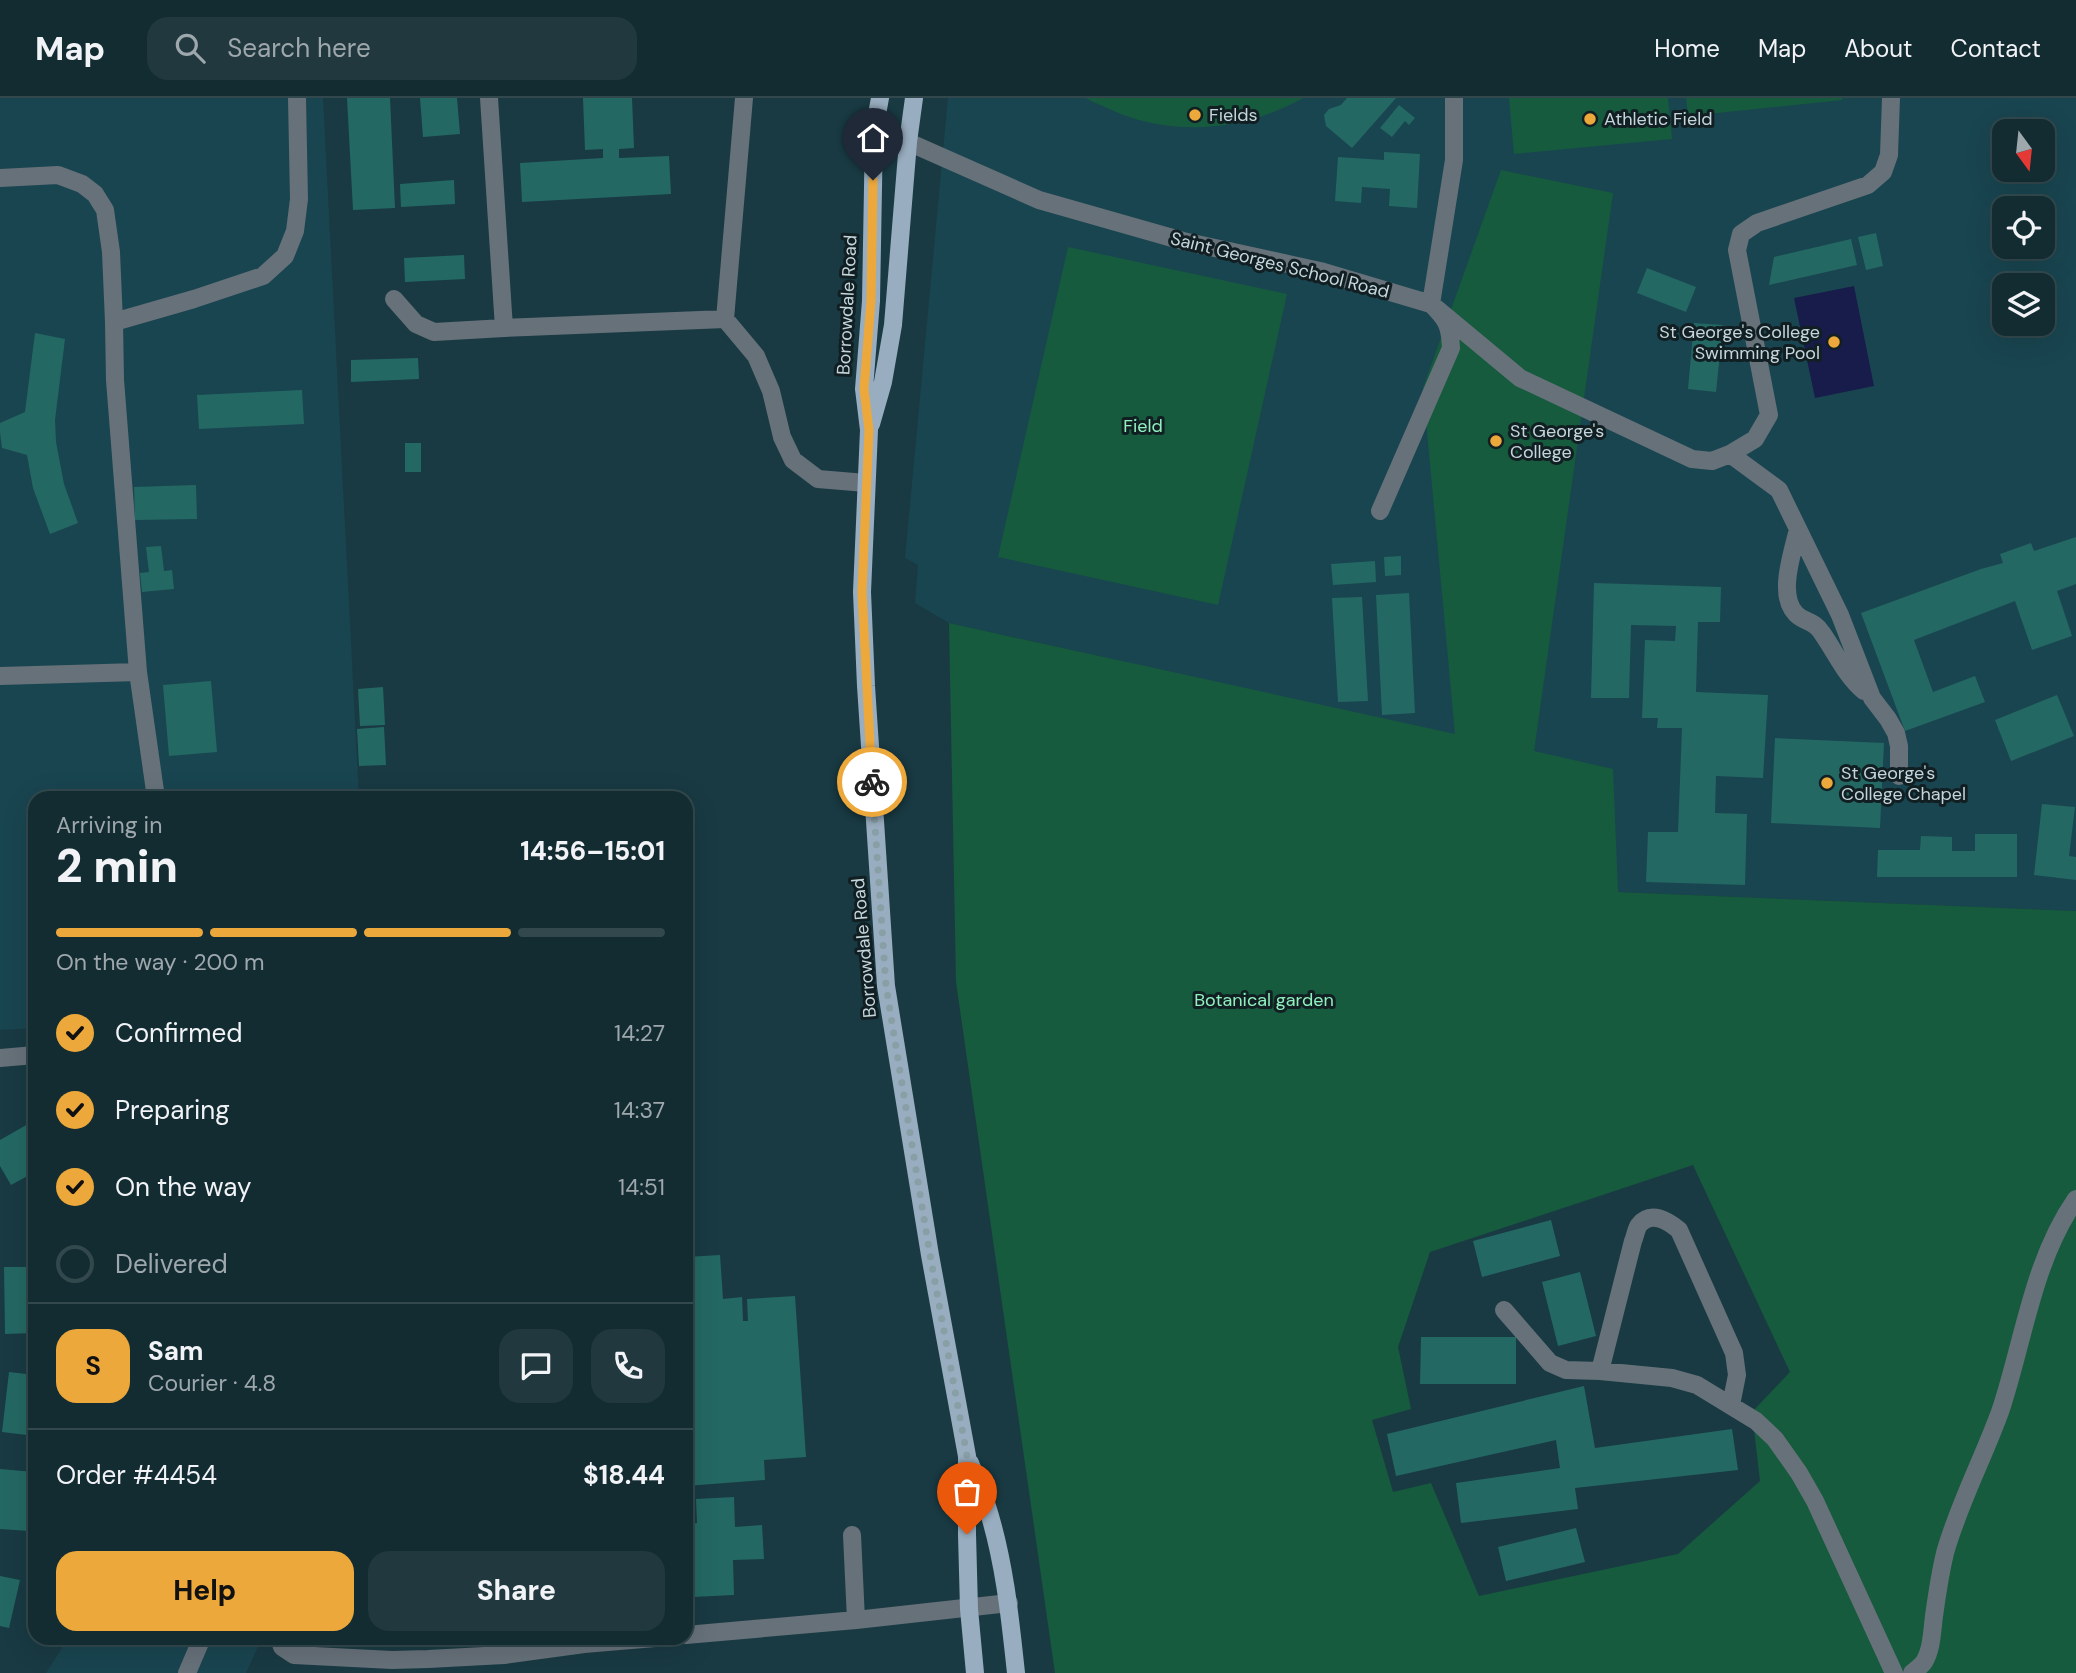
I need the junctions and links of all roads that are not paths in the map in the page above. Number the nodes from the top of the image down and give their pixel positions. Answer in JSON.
{"nodes":[{"id":1,"x":297,"y":98,"type":"edge"},
{"id":2,"x":489,"y":98,"type":"edge"},
{"id":3,"x":744,"y":98,"type":"edge"},
{"id":4,"x":880,"y":98,"type":"edge"},
{"id":5,"x":914,"y":98,"type":"edge"},
{"id":6,"x":1454,"y":98,"type":"edge"},
{"id":7,"x":1891,"y":98,"type":"edge"},
{"id":8,"x":874,"y":131,"type":"junction"},
{"id":9,"x":908,"y":142,"type":"junction"},
{"id":10,"x":0,"y":178,"type":"edge"},
{"id":11,"x":394,"y":299,"type":"dead end"},
{"id":12,"x":1431,"y":304,"type":"junction"},
{"id":13,"x":725,"y":319,"type":"junction"},
{"id":14,"x":114,"y":322,"type":"junction"},
{"id":15,"x":504,"y":328,"type":"junction"},
{"id":16,"x":869,"y":430,"type":"junction"},
{"id":17,"x":1730,"y":454,"type":"junction"},
{"id":18,"x":866,"y":483,"type":"junction"},
{"id":19,"x":1380,"y":511,"type":"dead end"},
{"id":20,"x":1798,"y":529,"type":"junction"},
{"id":21,"x":1840,"y":615,"type":"junction"},
{"id":22,"x":1817,"y":625,"type":"junction"},
{"id":23,"x":138,"y":672,"type":"junction"},
{"id":24,"x":0,"y":676,"type":"edge"},
{"id":25,"x":1872,"y":698,"type":"junction"},
{"id":26,"x":1899,"y":776,"type":"dead end"},
{"id":27,"x":155,"y":791,"type":"edge"},
{"id":28,"x":28,"y":1056,"type":"edge"},
{"id":29,"x":0,"y":1058,"type":"edge"},
{"id":30,"x":2076,"y":1199,"type":"edge"},
{"id":31,"x":1504,"y":1310,"type":"dead end"},
{"id":32,"x":1600,"y":1371,"type":"junction"},
{"id":33,"x":1731,"y":1405,"type":"junction"},
{"id":34,"x":967,"y":1456,"type":"junction"},
{"id":35,"x":852,"y":1535,"type":"dead end"},
{"id":36,"x":1009,"y":1603,"type":"junction"},
{"id":37,"x":969,"y":1609,"type":"junction"},
{"id":38,"x":856,"y":1620,"type":"junction"},
{"id":39,"x":693,"y":1634,"type":"edge"},
{"id":40,"x":199,"y":1645,"type":"edge"},
{"id":41,"x":281,"y":1645,"type":"edge"},
{"id":42,"x":563,"y":1645,"type":"edge"},
{"id":43,"x":187,"y":1673,"type":"edge"},
{"id":44,"x":975,"y":1673,"type":"edge"},
{"id":45,"x":1016,"y":1673,"type":"edge"},
{"id":46,"x":1894,"y":1673,"type":"edge"},
{"id":47,"x":1912,"y":1673,"type":"edge"}],
"edges":[{"from":1,"to":14,"type":"street"},
{"from":2,"to":15,"type":"street"},
{"from":3,"to":13,"type":"street"},
{"from":4,"to":8,"type":"main road","name":"Borrowdale Road"},
{"from":5,"to":9,"type":"main road","name":"Borrowdale Road"},
{"from":6,"to":12,"type":"street"},
{"from":7,"to":17,"type":"street","name":"Saint Georges School Road"},
{"from":8,"to":9,"type":"street","name":"Saint Georges School Road"},
{"from":8,"to":16,"type":"main road","name":"Borrowdale Road"},
{"from":9,"to":12,"type":"street","name":"Saint Georges School Road"},
{"from":9,"to":16,"type":"main road","name":"Borrowdale Road"},
{"from":10,"to":14,"type":"street"},
{"from":11,"to":15,"type":"street"},
{"from":12,"to":17,"type":"street","name":"Saint Georges School Road"},
{"from":12,"to":19,"type":"street"},
{"from":13,"to":15,"type":"street"},
{"from":13,"to":18,"type":"street"},
{"from":14,"to":23,"type":"street"},
{"from":16,"to":18,"type":"main road","name":"Borrowdale Road"},
{"from":17,"to":20,"type":"street"},
{"from":18,"to":34,"type":"main road","name":"Borrowdale Road"},
{"from":20,"to":21,"type":"street"},
{"from":20,"to":22,"type":"street"},
{"from":21,"to":22,"type":"street"},
{"from":21,"to":25,"type":"street"},
{"from":22,"to":25,"type":"street"},
{"from":23,"to":24,"type":"street"},
{"from":23,"to":27,"type":"street"},
{"from":25,"to":26,"type":"street"},
{"from":28,"to":29,"type":"street"},
{"from":30,"to":47,"type":"street"},
{"from":31,"to":32,"type":"street"},
{"from":32,"to":33,"type":"street"},
{"from":32,"to":33,"type":"street"},
{"from":33,"to":46,"type":"street"},
{"from":34,"to":36,"type":"main road","name":"Borrowdale Road"},
{"from":34,"to":37,"type":"main road","name":"Borrowdale Road"},
{"from":35,"to":38,"type":"street"},
{"from":36,"to":37,"type":"street"},
{"from":36,"to":45,"type":"main road","name":"Borrowdale Road"},
{"from":37,"to":38,"type":"street"},
{"from":37,"to":44,"type":"main road","name":"Borrowdale Road"},
{"from":38,"to":39,"type":"street"},
{"from":40,"to":43,"type":"street"},
{"from":41,"to":42,"type":"street"}]}
